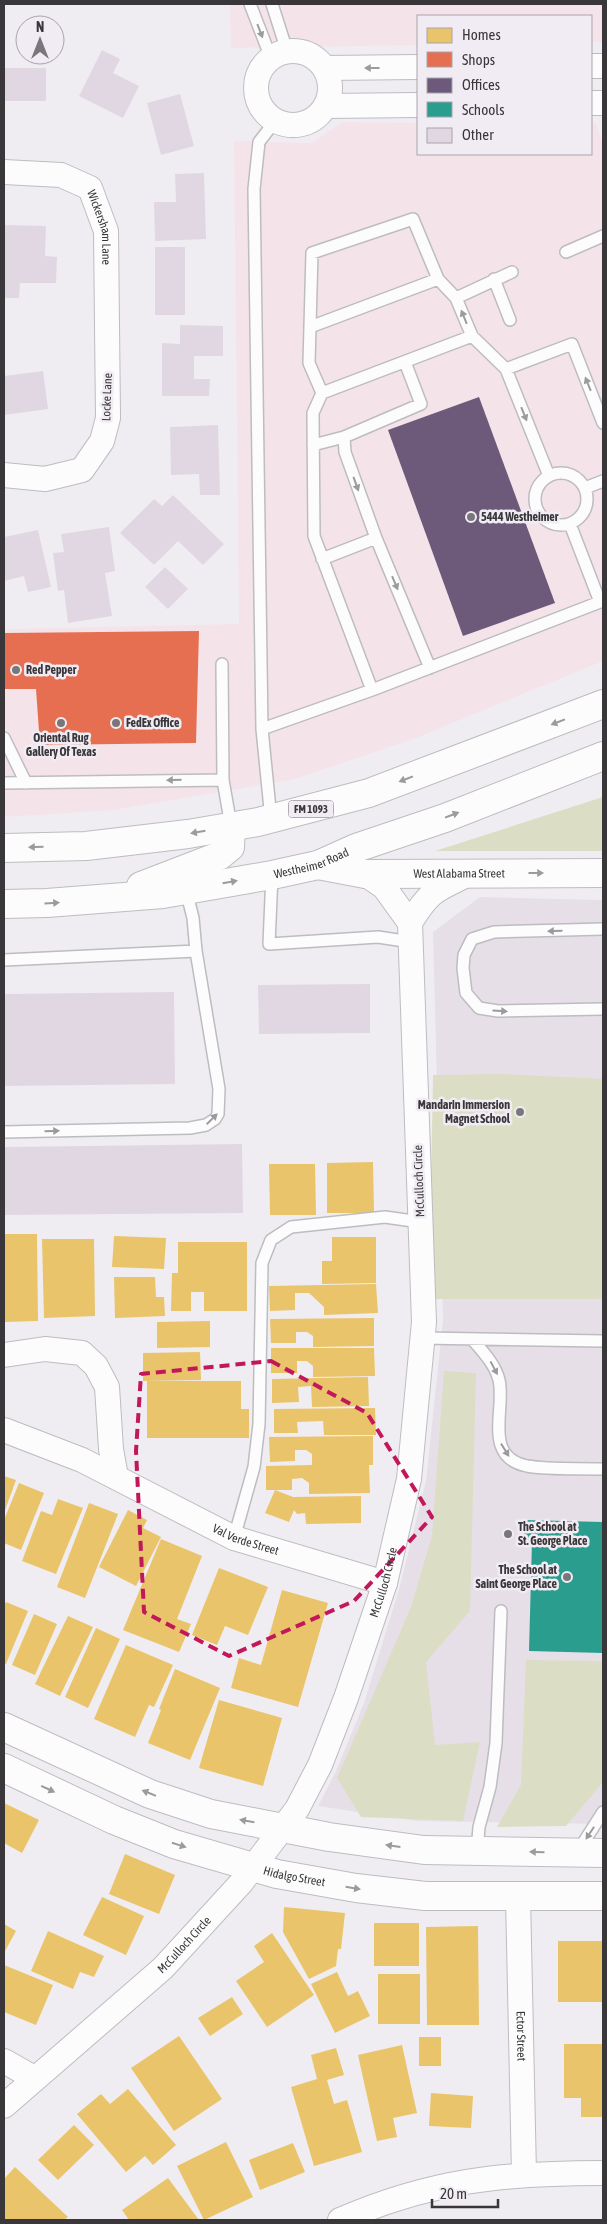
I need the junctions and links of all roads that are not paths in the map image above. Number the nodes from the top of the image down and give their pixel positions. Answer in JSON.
{"nodes":[{"id":1,"x":250,"y":4,"type":"edge"},
{"id":2,"x":272,"y":4,"type":"edge"},
{"id":3,"x":279,"y":54,"type":"junction"},
{"id":4,"x":325,"y":68,"type":"junction"},
{"id":5,"x":417,"y":68,"type":"edge"},
{"id":6,"x":417,"y":105,"type":"edge"},
{"id":7,"x":326,"y":106,"type":"junction"},
{"id":8,"x":276,"y":120,"type":"junction"},
{"id":9,"x":4,"y":172,"type":"edge"},
{"id":10,"x":603,"y":236,"type":"edge"},
{"id":11,"x":566,"y":252,"type":"dead end"},
{"id":12,"x":512,"y":272,"type":"dead end"},
{"id":13,"x":438,"y":278,"type":"junction"},
{"id":14,"x":494,"y":279,"type":"junction"},
{"id":15,"x":456,"y":298,"type":"junction"},
{"id":16,"x":510,"y":320,"type":"dead end"},
{"id":17,"x":107,"y":327,"type":"joint"},
{"id":18,"x":310,"y":327,"type":"junction"},
{"id":19,"x":472,"y":336,"type":"junction"},
{"id":20,"x":406,"y":362,"type":"junction"},
{"id":21,"x":506,"y":369,"type":"junction"},
{"id":22,"x":322,"y":393,"type":"junction"},
{"id":23,"x":603,"y":423,"type":"edge"},
{"id":24,"x":344,"y":437,"type":"junction"},
{"id":25,"x":313,"y":445,"type":"junction"},
{"id":26,"x":4,"y":475,"type":"edge"},
{"id":27,"x":549,"y":476,"type":"junction"},
{"id":28,"x":603,"y":481,"type":"edge"},
{"id":29,"x":585,"y":488,"type":"junction"},
{"id":30,"x":570,"y":524,"type":"junction"},
{"id":31,"x":376,"y":538,"type":"junction"},
{"id":32,"x":322,"y":559,"type":"junction"},
{"id":33,"x":602,"y":601,"type":"edge"},
{"id":34,"x":222,"y":664,"type":"dead end"},
{"id":35,"x":430,"y":668,"type":"junction"},
{"id":36,"x":372,"y":690,"type":"junction"},
{"id":37,"x":603,"y":704,"type":"edge"},
{"id":38,"x":262,"y":729,"type":"junction"},
{"id":39,"x":4,"y":738,"type":"edge"},
{"id":40,"x":603,"y":756,"type":"edge"},
{"id":41,"x":223,"y":780,"type":"junction"},
{"id":42,"x":26,"y":782,"type":"junction"},
{"id":43,"x":4,"y":783,"type":"edge"},
{"id":44,"x":271,"y":819,"type":"junction"},
{"id":45,"x":232,"y":826,"type":"junction"},
{"id":46,"x":4,"y":848,"type":"edge"},
{"id":47,"x":318,"y":864,"type":"junction"},
{"id":48,"x":471,"y":873,"type":"junction"},
{"id":49,"x":603,"y":873,"type":"edge"},
{"id":50,"x":364,"y":874,"type":"junction"},
{"id":51,"x":272,"y":875,"type":"junction"},
{"id":52,"x":186,"y":890,"type":"junction"},
{"id":53,"x":112,"y":898,"type":"junction"},
{"id":54,"x":4,"y":904,"type":"edge"},
{"id":55,"x":603,"y":929,"type":"edge"},
{"id":56,"x":410,"y":933,"type":"junction"},
{"id":57,"x":196,"y":950,"type":"junction"},
{"id":58,"x":4,"y":960,"type":"edge"},
{"id":59,"x":603,"y":1009,"type":"edge"},
{"id":60,"x":4,"y":1132,"type":"edge"},
{"id":61,"x":420,"y":1222,"type":"junction"},
{"id":62,"x":422,"y":1338,"type":"junction"},
{"id":63,"x":472,"y":1339,"type":"junction"},
{"id":64,"x":603,"y":1341,"type":"edge"},
{"id":65,"x":4,"y":1354,"type":"edge"},
{"id":66,"x":4,"y":1430,"type":"edge"},
{"id":67,"x":603,"y":1469,"type":"edge"},
{"id":68,"x":116,"y":1477,"type":"junction"},
{"id":69,"x":234,"y":1538,"type":"junction"},
{"id":70,"x":384,"y":1583,"type":"junction"},
{"id":71,"x":500,"y":1611,"type":"dead end"},
{"id":72,"x":4,"y":1727,"type":"edge"},
{"id":73,"x":4,"y":1768,"type":"edge"},
{"id":74,"x":603,"y":1812,"type":"edge"},
{"id":75,"x":283,"y":1828,"type":"junction"},
{"id":76,"x":477,"y":1852,"type":"junction"},
{"id":77,"x":577,"y":1853,"type":"junction"},
{"id":78,"x":603,"y":1853,"type":"edge"},
{"id":79,"x":253,"y":1866,"type":"junction"},
{"id":80,"x":518,"y":1896,"type":"junction"},
{"id":81,"x":603,"y":1896,"type":"edge"},
{"id":82,"x":4,"y":2061,"type":"edge"},
{"id":83,"x":34,"y":2078,"type":"junction"},
{"id":84,"x":4,"y":2106,"type":"edge"},
{"id":85,"x":603,"y":2173,"type":"edge"},
{"id":86,"x":524,"y":2174,"type":"junction"},
{"id":87,"x":340,"y":2220,"type":"edge"}],
"edges":[{"from":1,"to":3,"type":"lane","one_way":true},
{"from":2,"to":3,"type":"lane"},
{"from":3,"to":4,"type":"street"},
{"from":3,"to":8,"type":"street"},
{"from":5,"to":4,"type":"street","one_way":true},
{"from":4,"to":7,"type":"street"},
{"from":6,"to":7,"type":"street"},
{"from":7,"to":8,"type":"street"},
{"from":8,"to":38,"type":"lane"},
{"from":9,"to":17,"type":"street","name":"Wickersham Lane"},
{"from":10,"to":11,"type":"lane"},
{"from":12,"to":14,"type":"lane"},
{"from":13,"to":15,"type":"lane"},
{"from":13,"to":18,"type":"lane"},
{"from":13,"to":18,"type":"lane"},
{"from":14,"to":15,"type":"lane"},
{"from":14,"to":16,"type":"lane"},
{"from":19,"to":15,"type":"lane","one_way":true},
{"from":17,"to":26,"type":"street","name":"Locke Lane"},
{"from":18,"to":22,"type":"lane"},
{"from":19,"to":20,"type":"lane"},
{"from":19,"to":21,"type":"lane"},
{"from":20,"to":22,"type":"lane"},
{"from":20,"to":24,"type":"lane"},
{"from":23,"to":21,"type":"lane","one_way":true},
{"from":21,"to":27,"type":"lane","one_way":true},
{"from":22,"to":25,"type":"lane"},
{"from":24,"to":25,"type":"lane"},
{"from":24,"to":31,"type":"lane","one_way":true},
{"from":25,"to":32,"type":"lane"},
{"from":27,"to":29,"type":"lane"},
{"from":27,"to":30,"type":"lane"},
{"from":28,"to":29,"type":"lane"},
{"from":29,"to":30,"type":"lane"},
{"from":30,"to":33,"type":"lane"},
{"from":31,"to":32,"type":"lane"},
{"from":31,"to":35,"type":"lane","one_way":true},
{"from":32,"to":36,"type":"lane"},
{"from":33,"to":35,"type":"lane"},
{"from":34,"to":41,"type":"lane"},
{"from":35,"to":36,"type":"lane"},
{"from":36,"to":38,"type":"lane"},
{"from":37,"to":44,"type":"street","number":"FM 1093","one_way":true},
{"from":38,"to":44,"type":"lane"},
{"from":39,"to":42,"type":"lane"},
{"from":47,"to":40,"type":"street","name":"Westheimer Road","one_way":true},
{"from":41,"to":42,"type":"lane","one_way":true},
{"from":41,"to":45,"type":"lane"},
{"from":42,"to":43,"type":"lane"},
{"from":44,"to":45,"type":"street","number":"FM 1093"},
{"from":45,"to":46,"type":"street","number":"FM 1093","one_way":true},
{"from":45,"to":53,"type":"street"},
{"from":47,"to":50,"type":"street","name":"West Alabama Street"},
{"from":47,"to":51,"type":"street","name":"Westheimer Road"},
{"from":48,"to":49,"type":"street","name":"West Alabama Street","one_way":true},
{"from":48,"to":50,"type":"street","name":"West Alabama Street"},
{"from":48,"to":56,"type":"street"},
{"from":50,"to":56,"type":"street"},
{"from":52,"to":51,"type":"street","name":"Westheimer Road","one_way":true},
{"from":51,"to":56,"type":"lane"},
{"from":52,"to":53,"type":"street","name":"Westheimer Road"},
{"from":52,"to":57,"type":"lane"},
{"from":54,"to":53,"type":"street","name":"Westheimer Road","one_way":true},
{"from":55,"to":59,"type":"lane","one_way":true},
{"from":56,"to":61,"type":"street","name":"McCulloch Circle"},
{"from":57,"to":58,"type":"lane"},
{"from":60,"to":57,"type":"lane","one_way":true},
{"from":61,"to":62,"type":"street","name":"McCulloch Circle"},
{"from":61,"to":69,"type":"lane"},
{"from":62,"to":63,"type":"lane"},
{"from":62,"to":70,"type":"street","name":"McCulloch Circle"},
{"from":63,"to":64,"type":"lane"},
{"from":63,"to":67,"type":"lane","one_way":true},
{"from":65,"to":68,"type":"street"},
{"from":66,"to":68,"type":"street","name":"Val Verde Street"},
{"from":68,"to":69,"type":"street","name":"Val Verde Street"},
{"from":69,"to":70,"type":"street","name":"Val Verde Street"},
{"from":70,"to":75,"type":"street","name":"McCulloch Circle"},
{"from":71,"to":76,"type":"lane"},
{"from":75,"to":72,"type":"street","one_way":true},
{"from":73,"to":79,"type":"street","name":"Hidalgo Street","one_way":true},
{"from":74,"to":77,"type":"lane","one_way":true},
{"from":76,"to":75,"type":"street","one_way":true},
{"from":75,"to":79,"type":"street","name":"McCulloch Circle"},
{"from":77,"to":76,"type":"street","one_way":true},
{"from":77,"to":78,"type":"street"},
{"from":79,"to":80,"type":"street","name":"Hidalgo Street","one_way":true},
{"from":79,"to":83,"type":"street","name":"McCulloch Circle"},
{"from":80,"to":81,"type":"street","name":"Hidalgo Street"},
{"from":80,"to":86,"type":"street","name":"Ector Street"},
{"from":82,"to":83,"type":"street"},
{"from":83,"to":84,"type":"street","name":"McCulloch Circle"},
{"from":85,"to":86,"type":"street"},
{"from":86,"to":87,"type":"street"}]}
